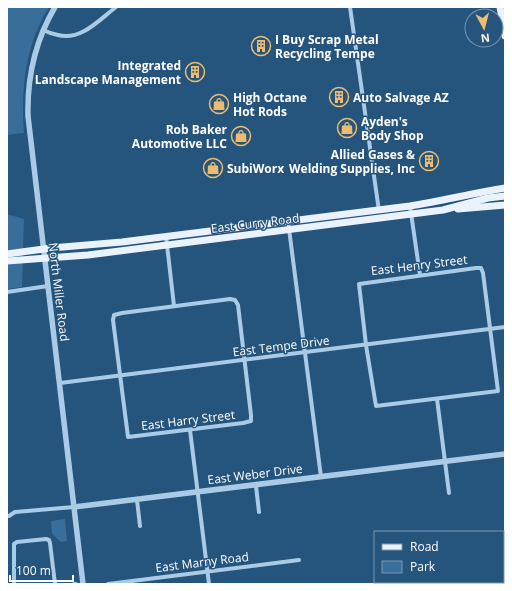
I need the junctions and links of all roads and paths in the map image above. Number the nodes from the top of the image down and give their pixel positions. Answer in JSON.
{"nodes":[{"id":1,"x":55,"y":7,"type":"edge"},
{"id":2,"x":116,"y":7,"type":"edge"},
{"id":3,"x":350,"y":7,"type":"edge"},
{"id":4,"x":500,"y":7,"type":"edge"},
{"id":5,"x":42,"y":30,"type":"junction"},
{"id":6,"x":505,"y":36,"type":"edge"},
{"id":7,"x":505,"y":188,"type":"edge"},
{"id":8,"x":505,"y":196,"type":"edge"},
{"id":9,"x":505,"y":205,"type":"edge"},
{"id":10,"x":410,"y":206,"type":"junction"},
{"id":11,"x":378,"y":210,"type":"junction"},
{"id":12,"x":443,"y":210,"type":"junction"},
{"id":13,"x":411,"y":214,"type":"junction"},
{"id":14,"x":380,"y":218,"type":"junction"},
{"id":15,"x":288,"y":221,"type":"junction"},
{"id":16,"x":289,"y":230,"type":"junction"},
{"id":17,"x":166,"y":236,"type":"junction"},
{"id":18,"x":167,"y":245,"type":"junction"},
{"id":19,"x":43,"y":250,"type":"junction"},
{"id":20,"x":7,"y":254,"type":"edge"},
{"id":21,"x":44,"y":258,"type":"junction"},
{"id":22,"x":7,"y":261,"type":"edge"},
{"id":23,"x":420,"y":276,"type":"junction"},
{"id":24,"x":48,"y":286,"type":"junction"},
{"id":25,"x":7,"y":292,"type":"edge"},
{"id":26,"x":174,"y":306,"type":"junction"},
{"id":27,"x":505,"y":327,"type":"edge"},
{"id":28,"x":490,"y":329,"type":"junction"},
{"id":29,"x":366,"y":345,"type":"junction"},
{"id":30,"x":305,"y":353,"type":"junction"},
{"id":31,"x":245,"y":360,"type":"junction"},
{"id":32,"x":120,"y":376,"type":"junction"},
{"id":33,"x":60,"y":383,"type":"junction"},
{"id":34,"x":437,"y":399,"type":"junction"},
{"id":35,"x":190,"y":430,"type":"junction"},
{"id":36,"x":505,"y":454,"type":"edge"},
{"id":37,"x":445,"y":462,"type":"junction"},
{"id":38,"x":321,"y":477,"type":"junction"},
{"id":39,"x":256,"y":486,"type":"junction"},
{"id":40,"x":198,"y":492,"type":"junction"},
{"id":41,"x":449,"y":493,"type":"dead end"},
{"id":42,"x":137,"y":500,"type":"junction"},
{"id":43,"x":74,"y":507,"type":"junction"},
{"id":44,"x":259,"y":512,"type":"dead end"},
{"id":45,"x":9,"y":516,"type":"dead end"},
{"id":46,"x":140,"y":526,"type":"dead end"},
{"id":47,"x":299,"y":560,"type":"dead end"},
{"id":48,"x":208,"y":572,"type":"junction"},
{"id":49,"x":14,"y":584,"type":"edge"},
{"id":50,"x":55,"y":584,"type":"edge"},
{"id":51,"x":84,"y":584,"type":"edge"},
{"id":52,"x":108,"y":584,"type":"edge"},
{"id":53,"x":209,"y":584,"type":"edge"}],
"edges":[{"from":1,"to":5,"type":"street","name":"North Miller Road"},
{"from":2,"to":5,"type":"street"},
{"from":3,"to":11,"type":"street"},
{"from":4,"to":6,"type":"main road"},
{"from":5,"to":19,"type":"street","name":"North Miller Road"},
{"from":7,"to":10,"type":"main road","name":"East Curry Road"},
{"from":8,"to":12,"type":"main road","name":"East Curry Road"},
{"from":9,"to":12,"type":"main road"},
{"from":10,"to":11,"type":"main road","name":"East Curry Road"},
{"from":10,"to":13,"type":"street"},
{"from":11,"to":14,"type":"street"},
{"from":11,"to":15,"type":"main road","name":"East Curry Road"},
{"from":12,"to":13,"type":"main road","name":"East Curry Road"},
{"from":13,"to":14,"type":"main road","name":"East Curry Road"},
{"from":13,"to":23,"type":"street"},
{"from":14,"to":16,"type":"main road","name":"East Curry Road"},
{"from":15,"to":16,"type":"street"},
{"from":15,"to":17,"type":"main road","name":"East Curry Road"},
{"from":16,"to":18,"type":"main road","name":"East Curry Road"},
{"from":16,"to":30,"type":"street"},
{"from":17,"to":18,"type":"street"},
{"from":17,"to":19,"type":"main road","name":"East Curry Road"},
{"from":18,"to":21,"type":"main road","name":"East Curry Road"},
{"from":18,"to":26,"type":"street"},
{"from":19,"to":20,"type":"main road","name":"East Curry Road"},
{"from":19,"to":21,"type":"street","name":"North Miller Road"},
{"from":21,"to":22,"type":"main road","name":"East Curry Road"},
{"from":21,"to":24,"type":"street","name":"North Miller Road"},
{"from":23,"to":28,"type":"street","name":"East Henry Street"},
{"from":23,"to":29,"type":"street","name":"East Henry Street"},
{"from":24,"to":25,"type":"street"},
{"from":24,"to":33,"type":"street","name":"North Miller Road"},
{"from":26,"to":31,"type":"street"},
{"from":26,"to":32,"type":"street"},
{"from":27,"to":28,"type":"street","name":"East Tempe Drive"},
{"from":28,"to":29,"type":"street","name":"East Tempe Drive"},
{"from":28,"to":34,"type":"street"},
{"from":29,"to":30,"type":"street","name":"East Tempe Drive"},
{"from":29,"to":34,"type":"street"},
{"from":30,"to":31,"type":"street","name":"East Tempe Drive"},
{"from":30,"to":38,"type":"street"},
{"from":31,"to":32,"type":"street","name":"East Tempe Drive"},
{"from":31,"to":35,"type":"street","name":"East Harry Street"},
{"from":32,"to":33,"type":"street","name":"East Tempe Drive"},
{"from":32,"to":35,"type":"street","name":"East Harry Street"},
{"from":33,"to":43,"type":"street","name":"North Miller Road"},
{"from":34,"to":37,"type":"street"},
{"from":35,"to":40,"type":"street"},
{"from":36,"to":37,"type":"street","name":"East Weber Drive"},
{"from":37,"to":38,"type":"street","name":"East Weber Drive"},
{"from":37,"to":41,"type":"street"},
{"from":38,"to":39,"type":"street","name":"East Weber Drive"},
{"from":39,"to":40,"type":"street","name":"East Weber Drive"},
{"from":39,"to":44,"type":"street"},
{"from":40,"to":42,"type":"street","name":"East Weber Drive"},
{"from":40,"to":48,"type":"street"},
{"from":42,"to":43,"type":"street","name":"East Weber Drive"},
{"from":42,"to":46,"type":"street"},
{"from":43,"to":45,"type":"street","name":"East Weber Drive"},
{"from":43,"to":51,"type":"street","name":"North Miller Road"},
{"from":47,"to":48,"type":"street","name":"East Marny Road"},
{"from":48,"to":52,"type":"street","name":"East Marny Road"},
{"from":48,"to":53,"type":"street"},
{"from":49,"to":50,"type":"street"}]}
